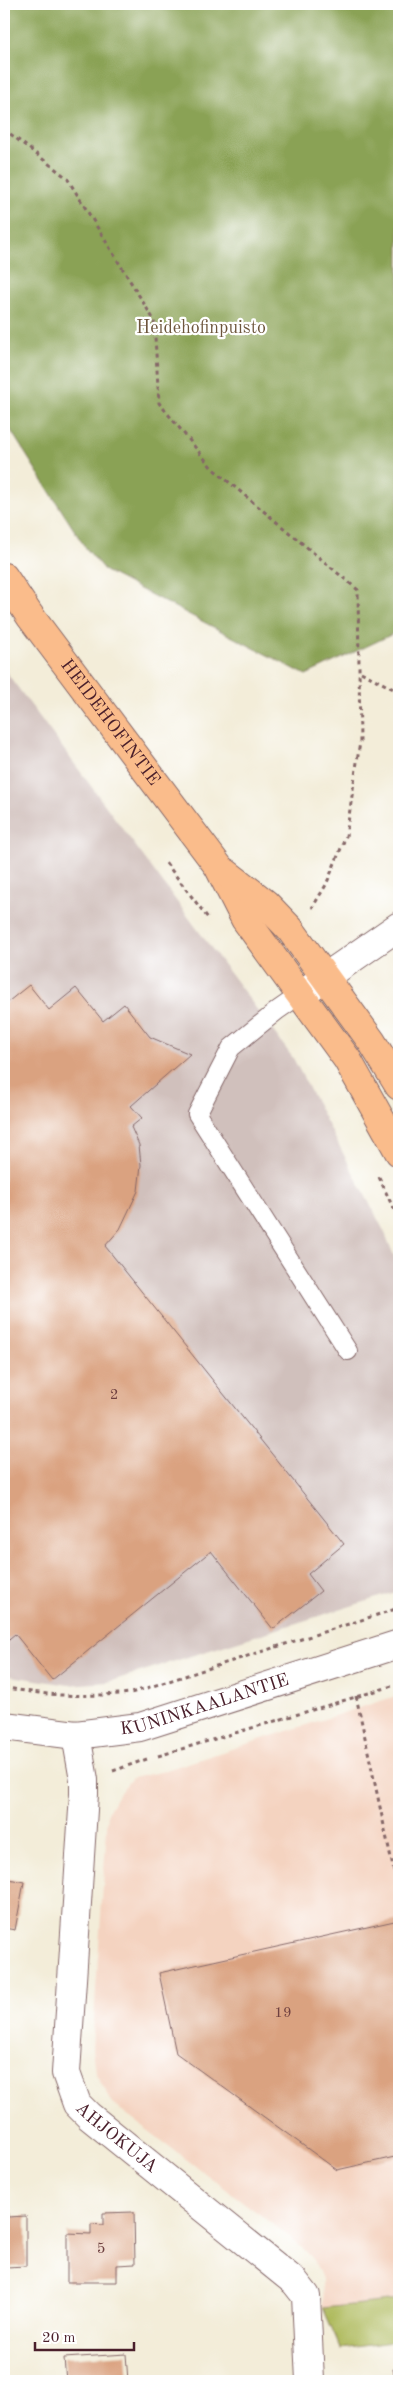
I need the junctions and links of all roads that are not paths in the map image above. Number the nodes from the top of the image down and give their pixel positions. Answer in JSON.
{"nodes":[{"id":1,"x":4,"y":577,"type":"edge"},
{"id":2,"x":218,"y":866,"type":"junction"},
{"id":3,"x":399,"y":926,"type":"edge"},
{"id":4,"x":326,"y":976,"type":"junction"},
{"id":5,"x":301,"y":994,"type":"junction"},
{"id":6,"x":399,"y":1086,"type":"edge"},
{"id":7,"x":399,"y":1152,"type":"edge"},
{"id":8,"x":348,"y":1351,"type":"dead end"},
{"id":9,"x":399,"y":1644,"type":"edge"},
{"id":10,"x":4,"y":1726,"type":"edge"},
{"id":11,"x":76,"y":1735,"type":"junction"},
{"id":12,"x":310,"y":2381,"type":"edge"}],
"edges":[{"from":1,"to":2,"type":"main road","name":"HEIDEHOFINTIE"},
{"from":2,"to":4,"type":"main road","name":"HEIDEHOFINTIE"},
{"from":2,"to":5,"type":"main road","name":"HEIDEHOFINTIE"},
{"from":3,"to":4,"type":"street"},
{"from":4,"to":5,"type":"street"},
{"from":4,"to":6,"type":"main road","name":"HEIDEHOFINTIE"},
{"from":5,"to":7,"type":"main road","name":"HEIDEHOFINTIE"},
{"from":5,"to":8,"type":"lane"},
{"from":9,"to":11,"type":"street","name":"KUNINKAALANTIE"},
{"from":10,"to":11,"type":"street","name":"KUNINKAALANTIE"},
{"from":11,"to":12,"type":"street","name":"AHJOKUJA"}]}
